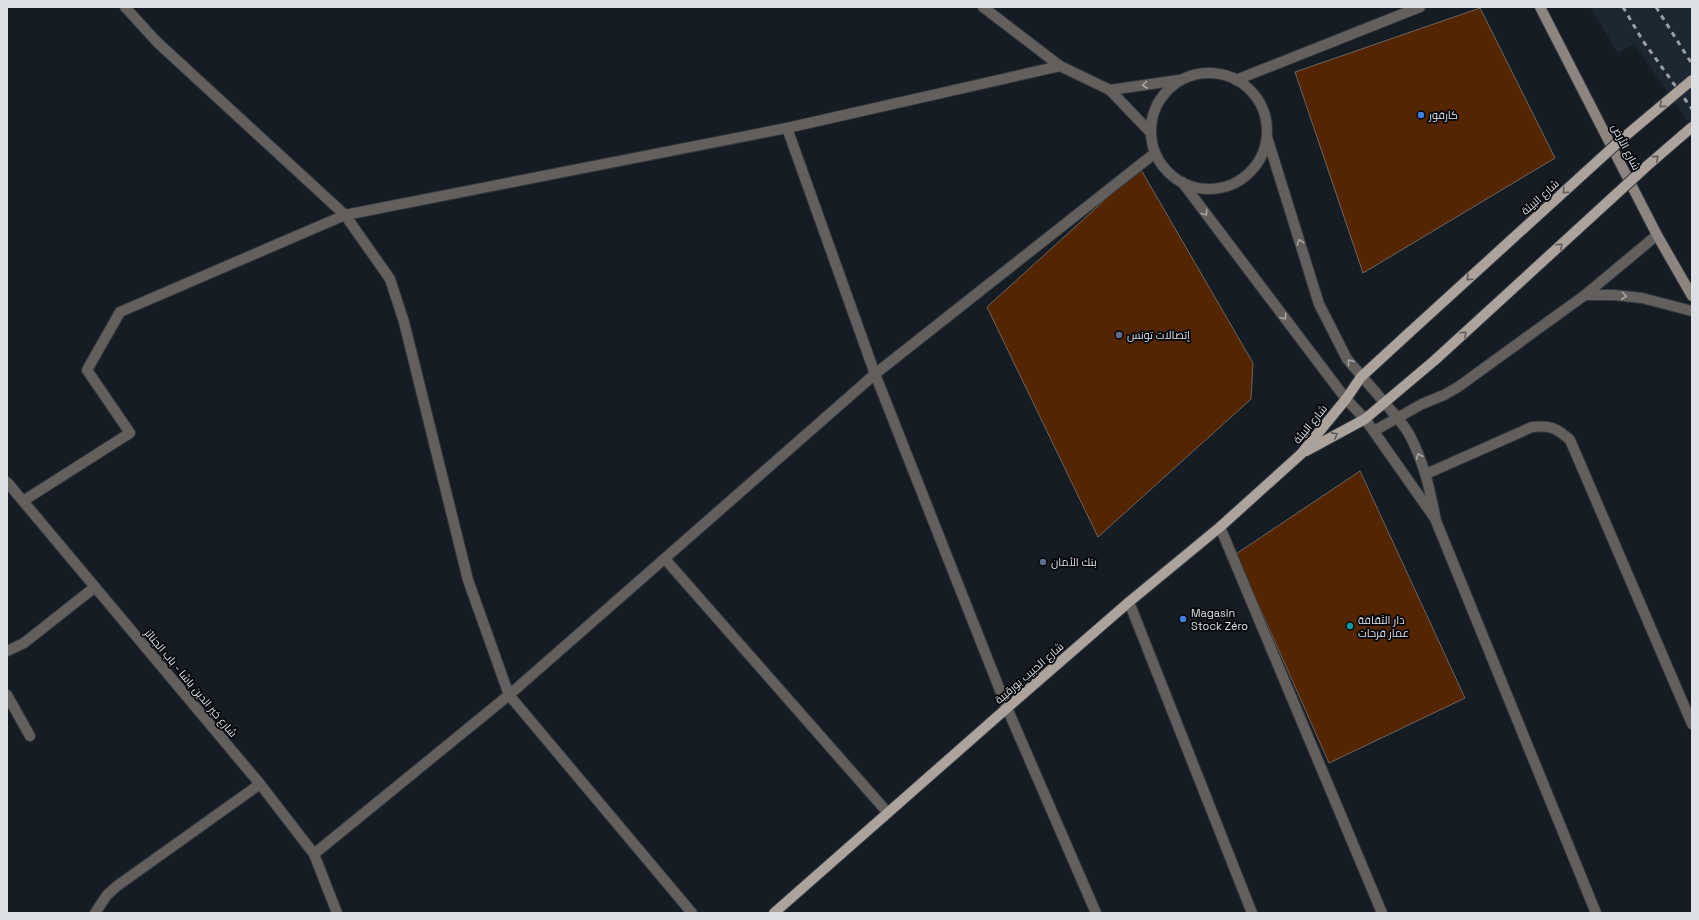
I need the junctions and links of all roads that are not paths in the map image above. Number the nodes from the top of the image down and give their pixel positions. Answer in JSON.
{"nodes":[{"id":1,"x":126,"y":7,"type":"edge"},
{"id":2,"x":983,"y":7,"type":"edge"},
{"id":3,"x":1420,"y":7,"type":"edge"},
{"id":4,"x":1540,"y":7,"type":"edge"},
{"id":5,"x":1060,"y":66,"type":"junction"},
{"id":6,"x":1692,"y":77,"type":"edge"},
{"id":7,"x":1179,"y":80,"type":"junction"},
{"id":8,"x":1236,"y":80,"type":"junction"},
{"id":9,"x":1692,"y":80,"type":"edge"},
{"id":10,"x":1682,"y":88,"type":"junction"},
{"id":11,"x":1110,"y":90,"type":"junction"},
{"id":12,"x":1692,"y":127,"type":"edge"},
{"id":13,"x":787,"y":128,"type":"junction"},
{"id":14,"x":1150,"y":133,"type":"junction"},
{"id":15,"x":1267,"y":137,"type":"junction"},
{"id":16,"x":1155,"y":154,"type":"junction"},
{"id":17,"x":1182,"y":182,"type":"junction"},
{"id":18,"x":345,"y":215,"type":"junction"},
{"id":19,"x":1657,"y":235,"type":"junction"},
{"id":20,"x":1586,"y":295,"type":"junction"},
{"id":21,"x":1692,"y":296,"type":"edge"},
{"id":22,"x":1692,"y":311,"type":"edge"},
{"id":23,"x":875,"y":374,"type":"junction"},
{"id":24,"x":1361,"y":377,"type":"junction"},
{"id":25,"x":1346,"y":399,"type":"junction"},
{"id":26,"x":1384,"y":402,"type":"junction"},
{"id":27,"x":1365,"y":418,"type":"junction"},
{"id":28,"x":1396,"y":418,"type":"junction"},
{"id":29,"x":1374,"y":431,"type":"junction"},
{"id":30,"x":1301,"y":454,"type":"junction"},
{"id":31,"x":1426,"y":474,"type":"junction"},
{"id":32,"x":8,"y":485,"type":"edge"},
{"id":33,"x":23,"y":501,"type":"junction"},
{"id":34,"x":1436,"y":521,"type":"junction"},
{"id":35,"x":1220,"y":526,"type":"junction"},
{"id":36,"x":666,"y":559,"type":"junction"},
{"id":37,"x":95,"y":587,"type":"junction"},
{"id":38,"x":1129,"y":602,"type":"junction"},
{"id":39,"x":7,"y":651,"type":"edge"},
{"id":40,"x":7,"y":695,"type":"edge"},
{"id":41,"x":509,"y":695,"type":"junction"},
{"id":42,"x":1007,"y":708,"type":"junction"},
{"id":43,"x":1692,"y":724,"type":"edge"},
{"id":44,"x":30,"y":736,"type":"dead end"},
{"id":45,"x":260,"y":784,"type":"junction"},
{"id":46,"x":888,"y":813,"type":"junction"},
{"id":47,"x":314,"y":854,"type":"junction"},
{"id":48,"x":95,"y":913,"type":"edge"},
{"id":49,"x":337,"y":913,"type":"edge"},
{"id":50,"x":692,"y":913,"type":"edge"},
{"id":51,"x":774,"y":913,"type":"edge"},
{"id":52,"x":1096,"y":913,"type":"edge"},
{"id":53,"x":1252,"y":913,"type":"edge"},
{"id":54,"x":1382,"y":913,"type":"edge"},
{"id":55,"x":1596,"y":913,"type":"edge"}],
"edges":[{"from":1,"to":18,"type":"street"},
{"from":2,"to":5,"type":"street"},
{"from":3,"to":8,"type":"street"},
{"from":4,"to":19,"type":"main road","name":"شارع الأرض"},
{"from":5,"to":11,"type":"street"},
{"from":5,"to":13,"type":"street"},
{"from":6,"to":10,"type":"main road","bridge":true},
{"from":7,"to":8,"type":"street"},
{"from":7,"to":11,"type":"street","one_way":true},
{"from":7,"to":14,"type":"street"},
{"from":8,"to":15,"type":"street"},
{"from":9,"to":10,"type":"main road","name":"شارع البيئة","bridge":true},
{"from":10,"to":24,"type":"main road","name":"شارع البيئة","one_way":true,"bridge":true},
{"from":11,"to":14,"type":"street"},
{"from":26,"to":12,"type":"main road","name":"شارع البيئة","one_way":true,"bridge":true},
{"from":13,"to":18,"type":"street"},
{"from":13,"to":23,"type":"street"},
{"from":14,"to":16,"type":"street"},
{"from":15,"to":17,"type":"street"},
{"from":24,"to":15,"type":"street","one_way":true},
{"from":16,"to":17,"type":"street"},
{"from":16,"to":23,"type":"street"},
{"from":17,"to":25,"type":"street","one_way":true},
{"from":18,"to":33,"type":"street"},
{"from":18,"to":41,"type":"street"},
{"from":19,"to":20,"type":"street"},
{"from":19,"to":21,"type":"main road","name":"شارع الأرض"},
{"from":20,"to":22,"type":"street","one_way":true},
{"from":20,"to":28,"type":"street"},
{"from":23,"to":36,"type":"street"},
{"from":23,"to":42,"type":"street"},
{"from":24,"to":25,"type":"main road","name":"شارع البيئة"},
{"from":24,"to":26,"type":"street"},
{"from":25,"to":27,"type":"street"},
{"from":25,"to":30,"type":"main road","name":"شارع البيئة"},
{"from":26,"to":27,"type":"main road","name":"شارع البيئة"},
{"from":26,"to":28,"type":"street"},
{"from":27,"to":29,"type":"street"},
{"from":30,"to":27,"type":"main road","name":"شارع البيئة","one_way":true},
{"from":28,"to":29,"type":"street"},
{"from":31,"to":28,"type":"street","one_way":true},
{"from":29,"to":34,"type":"street"},
{"from":30,"to":35,"type":"main road","name":"شارع الحبيب بورقيبة"},
{"from":31,"to":34,"type":"street"},
{"from":31,"to":43,"type":"street"},
{"from":32,"to":33,"type":"street","name":"شارع خير الدين باشا - باب الجنائز"},
{"from":33,"to":37,"type":"street","name":"شارع خير الدين باشا - باب الجنائز"},
{"from":34,"to":55,"type":"street"},
{"from":35,"to":38,"type":"main road","name":"شارع الحبيب بورقيبة"},
{"from":35,"to":54,"type":"street"},
{"from":36,"to":41,"type":"street"},
{"from":36,"to":46,"type":"street"},
{"from":37,"to":39,"type":"street"},
{"from":37,"to":45,"type":"street","name":"شارع خير الدين باشا - باب الجنائز"},
{"from":38,"to":42,"type":"main road","name":"شارع الحبيب بورقيبة"},
{"from":38,"to":53,"type":"street"},
{"from":40,"to":44,"type":"street"},
{"from":41,"to":47,"type":"street"},
{"from":41,"to":50,"type":"street"},
{"from":42,"to":46,"type":"main road","name":"شارع الحبيب بورقيبة"},
{"from":42,"to":52,"type":"street"},
{"from":45,"to":47,"type":"street","name":"شارع خير الدين باشا - باب الجنائز"},
{"from":45,"to":48,"type":"street"},
{"from":46,"to":51,"type":"main road","name":"شارع الحبيب بورقيبة"},
{"from":47,"to":49,"type":"street","name":"شارع خير الدين باشا - باب الجنائز"}]}
